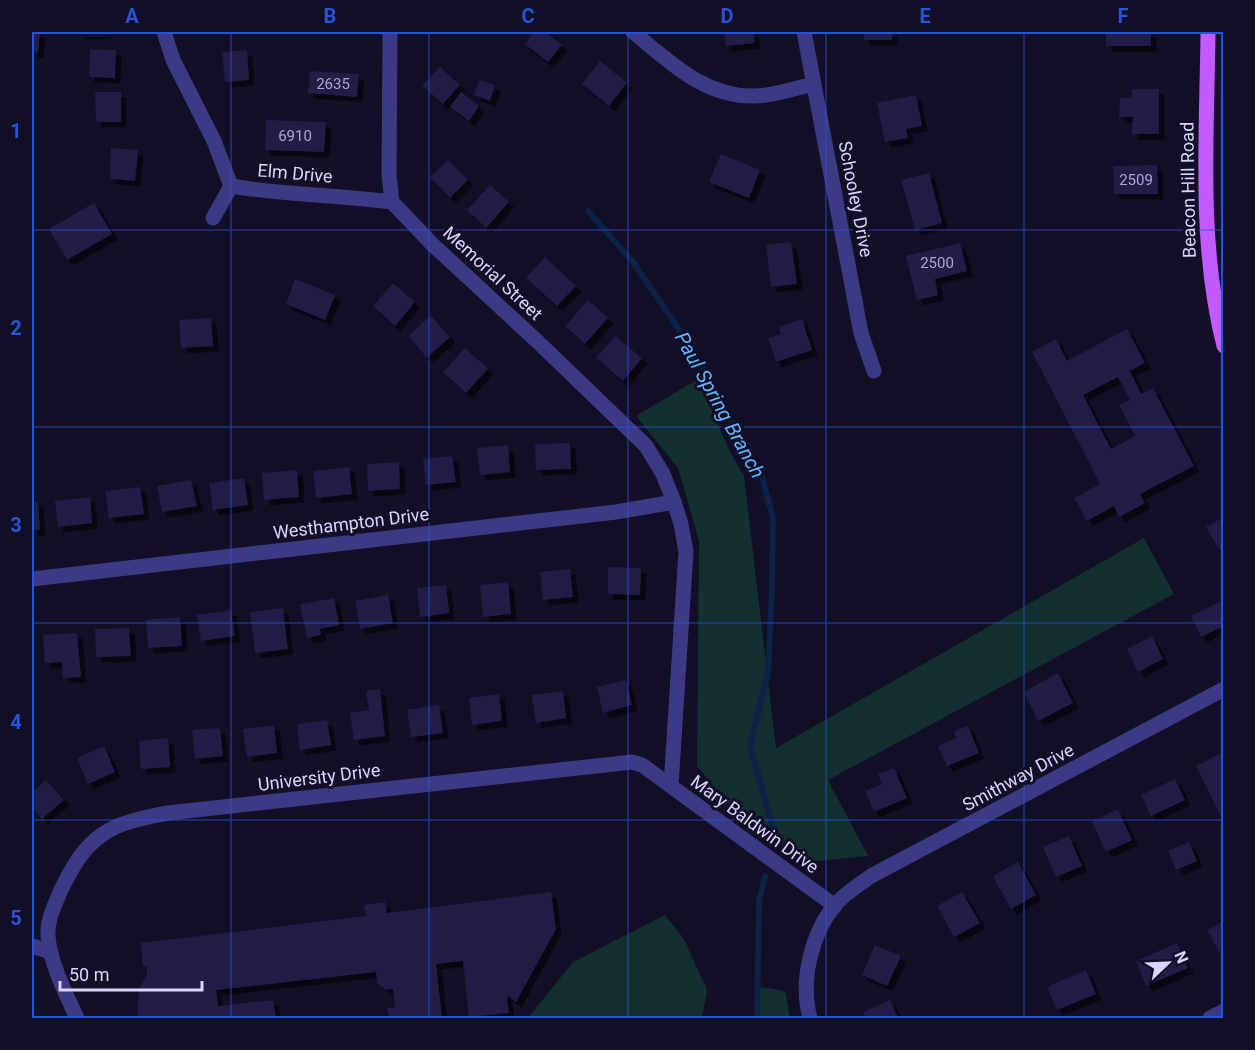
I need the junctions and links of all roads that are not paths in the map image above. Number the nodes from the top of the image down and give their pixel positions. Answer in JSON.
{"nodes":[{"id":1,"x":164,"y":32,"type":"edge"},
{"id":2,"x":390,"y":32,"type":"edge"},
{"id":3,"x":633,"y":32,"type":"edge"},
{"id":4,"x":804,"y":32,"type":"edge"},
{"id":5,"x":1208,"y":32,"type":"edge"},
{"id":6,"x":814,"y":84,"type":"junction"},
{"id":7,"x":231,"y":186,"type":"junction"},
{"id":8,"x":392,"y":202,"type":"junction"},
{"id":9,"x":213,"y":218,"type":"dead end"},
{"id":10,"x":1224,"y":346,"type":"edge"},
{"id":11,"x":874,"y":371,"type":"dead end"},
{"id":12,"x":674,"y":502,"type":"junction"},
{"id":13,"x":32,"y":579,"type":"edge"},
{"id":14,"x":1224,"y":689,"type":"edge"},
{"id":15,"x":671,"y":786,"type":"junction"},
{"id":16,"x":835,"y":906,"type":"junction"},
{"id":17,"x":32,"y":946,"type":"edge"},
{"id":18,"x":51,"y":952,"type":"junction"},
{"id":19,"x":1224,"y":1011,"type":"edge"},
{"id":20,"x":77,"y":1018,"type":"edge"},
{"id":21,"x":810,"y":1018,"type":"edge"},
{"id":22,"x":1210,"y":1018,"type":"edge"}],
"edges":[{"from":1,"to":7,"type":"street"},
{"from":2,"to":8,"type":"street"},
{"from":3,"to":6,"type":"street"},
{"from":4,"to":6,"type":"street","name":"Schooley Drive"},
{"from":5,"to":10,"type":"main road","name":"Beacon Hill Road"},
{"from":6,"to":11,"type":"street","name":"Schooley Drive"},
{"from":7,"to":8,"type":"street","name":"Elm Drive"},
{"from":7,"to":9,"type":"street","name":"Elm Drive"},
{"from":8,"to":12,"type":"street","name":"Memorial Street"},
{"from":12,"to":13,"type":"street","name":"Westhampton Drive"},
{"from":12,"to":15,"type":"street","name":"Mary Baldwin Drive"},
{"from":14,"to":16,"type":"street","name":"Smithway Drive"},
{"from":15,"to":16,"type":"street","name":"Mary Baldwin Drive"},
{"from":15,"to":18,"type":"street","name":"University Drive"},
{"from":16,"to":21,"type":"street"},
{"from":17,"to":18,"type":"street"},
{"from":18,"to":20,"type":"street","name":"University Drive"},
{"from":19,"to":22,"type":"street"}]}
